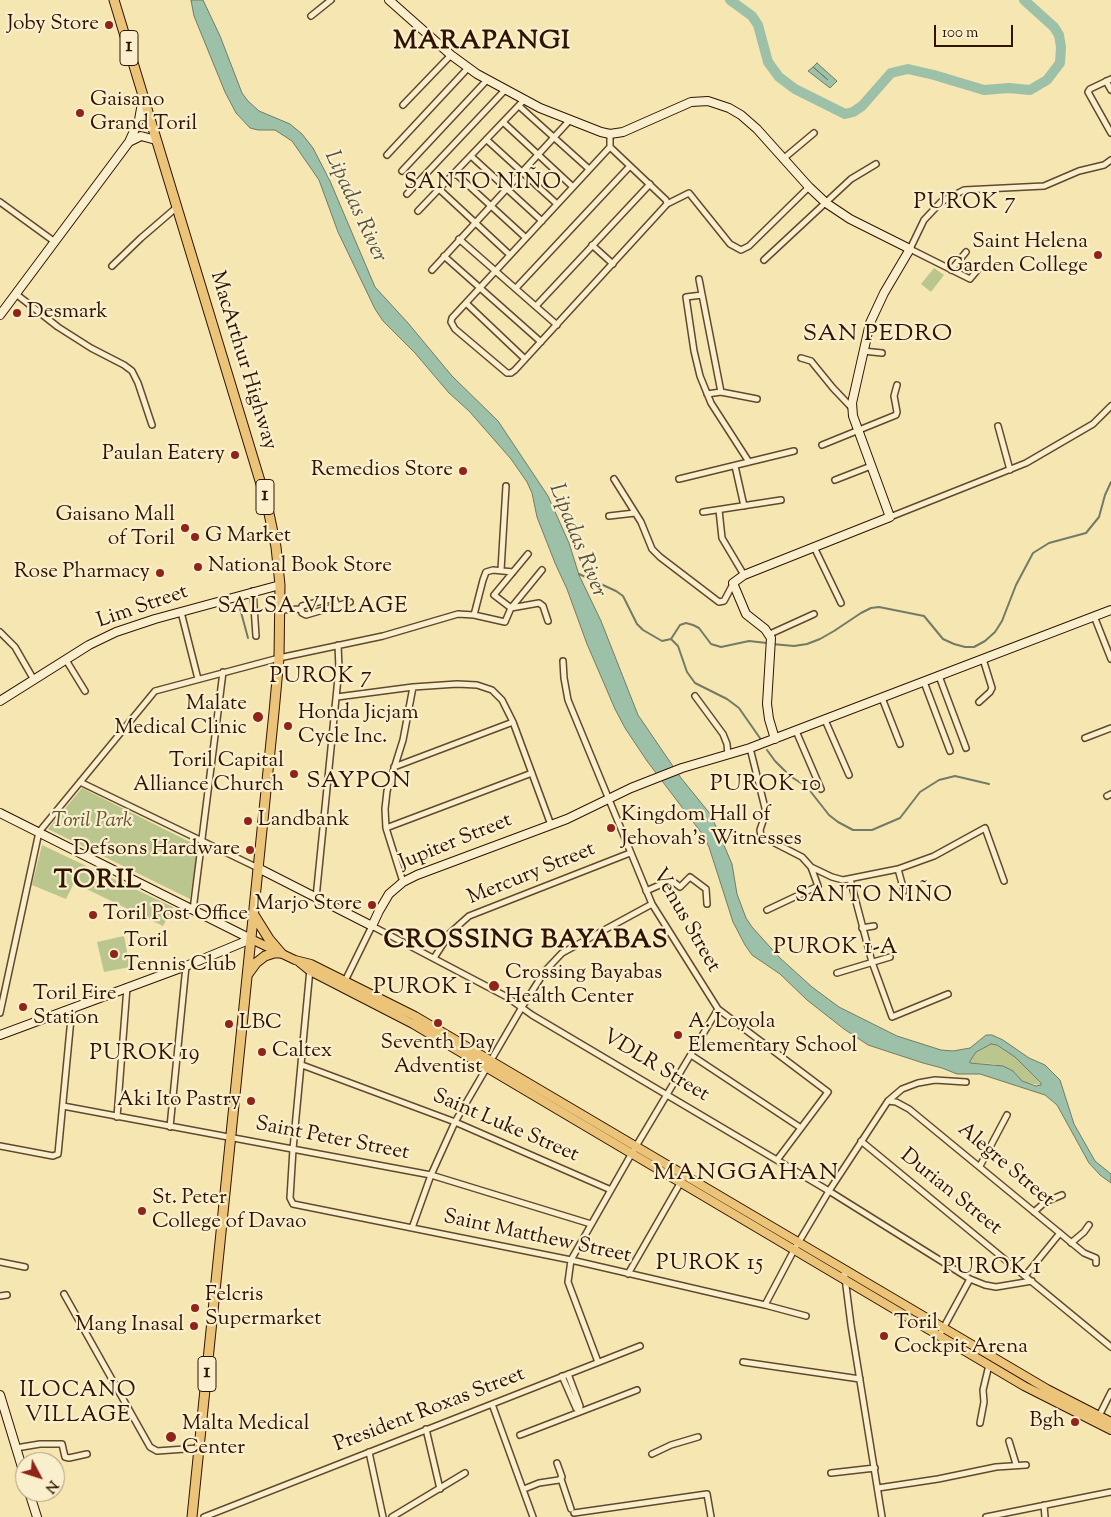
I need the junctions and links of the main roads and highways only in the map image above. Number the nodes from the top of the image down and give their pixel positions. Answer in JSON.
{"nodes":[{"id":1,"x":114,"y":0,"type":"edge"},
{"id":2,"x":254,"y":915,"type":"junction"},
{"id":3,"x":251,"y":939,"type":"junction"},
{"id":4,"x":282,"y":953,"type":"junction"},
{"id":5,"x":248,"y":974,"type":"junction"},
{"id":6,"x":344,"y":984,"type":"junction"},
{"id":7,"x":634,"y":1149,"type":"junction"},
{"id":8,"x":796,"y":1246,"type":"junction"},
{"id":9,"x":941,"y":1332,"type":"junction"},
{"id":10,"x":1097,"y":1419,"type":"junction"},
{"id":11,"x":1111,"y":1422,"type":"edge"},
{"id":12,"x":1111,"y":1430,"type":"edge"},
{"id":13,"x":192,"y":1517,"type":"edge"}],
"edges":[{"from":1,"to":2,"type":"highway","name":"MacArthur Highway","number":"1"},
{"from":2,"to":3,"type":"highway","name":"MacArthur Highway","number":"1"},
{"from":2,"to":4,"type":"highway"},
{"from":3,"to":4,"type":"main road"},
{"from":3,"to":5,"type":"highway","name":"MacArthur Highway","number":"1"},
{"from":4,"to":5,"type":"highway"},
{"from":4,"to":6,"type":"main road"},
{"from":5,"to":13,"type":"highway","name":"MacArthur Highway","number":"1"},
{"from":6,"to":7,"type":"main road"},
{"from":6,"to":7,"type":"main road"},
{"from":7,"to":8,"type":"main road"},
{"from":8,"to":9,"type":"main road"},
{"from":8,"to":9,"type":"main road"},
{"from":9,"to":10,"type":"main road"},
{"from":9,"to":10,"type":"main road"},
{"from":10,"to":11,"type":"main road"},
{"from":10,"to":12,"type":"main road"}]}
